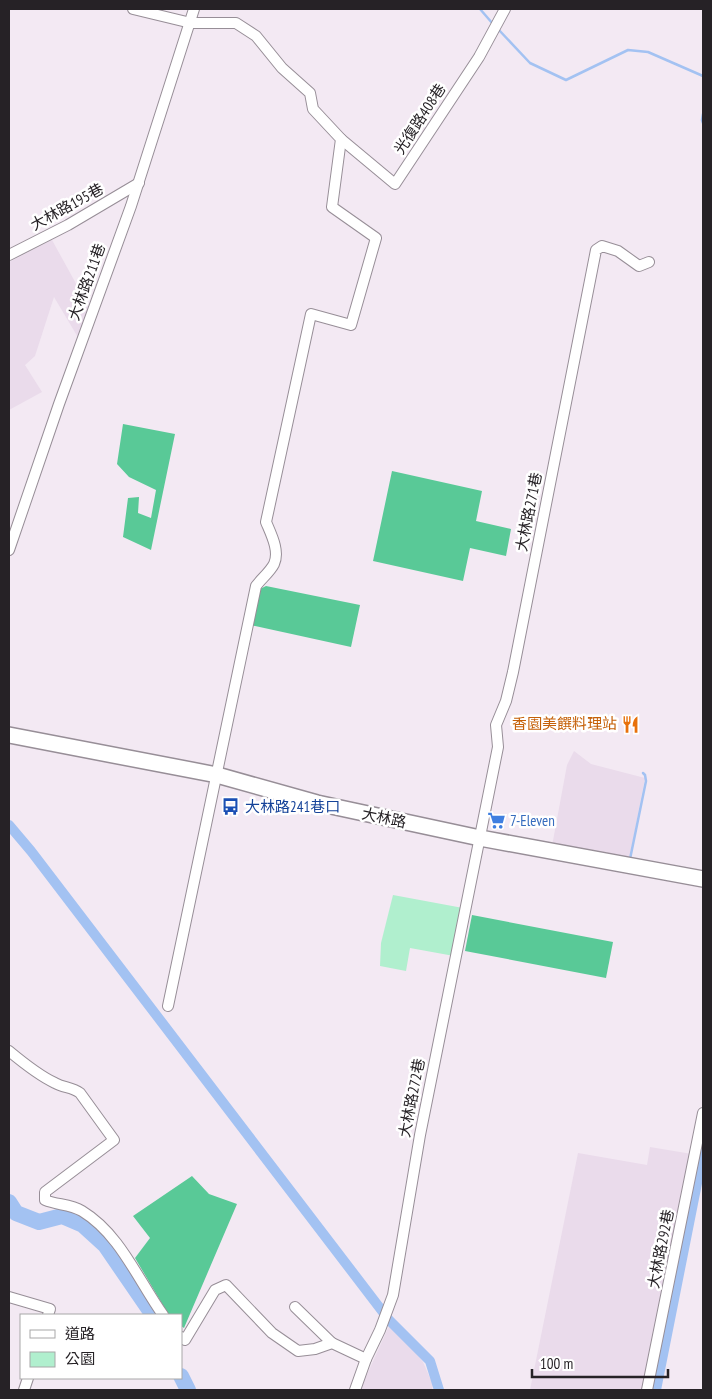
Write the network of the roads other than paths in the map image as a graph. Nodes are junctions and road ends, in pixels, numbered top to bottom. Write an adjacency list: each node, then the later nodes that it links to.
1 (133, 9): 4 (street)
2 (194, 9): 4 (street, 大林路211巷)
3 (505, 9): 5 (street, 光復路408巷)
4 (190, 23): 5 (street); 6 (street, 大林路211巷)
5 (341, 139): 11 (street)
6 (139, 183): 7 (street, 大林路195巷); 9 (street, 大林路211巷)
7 (9, 255)
8 (649, 262): 12 (street, 大林路271巷)
9 (9, 550)
10 (9, 735): 11 (street, 大林路)
11 (218, 775): 12 (street, 大林路); 14 (street)
12 (480, 838): 13 (street, 大林路); 23 (street, 大林路272巷)
13 (703, 879)
14 (168, 1006)
15 (9, 1051): 20 (street)
16 (703, 1113): 25 (street, 大林路292巷)
17 (9, 1297): 19 (street)
18 (295, 1307): 22 (street)
19 (48, 1314)
20 (162, 1314)
21 (182, 1338): 22 (street)
22 (332, 1342): 23 (street)
23 (366, 1360): 24 (street, 大林路272巷)
24 (355, 1390)
25 (648, 1390)

